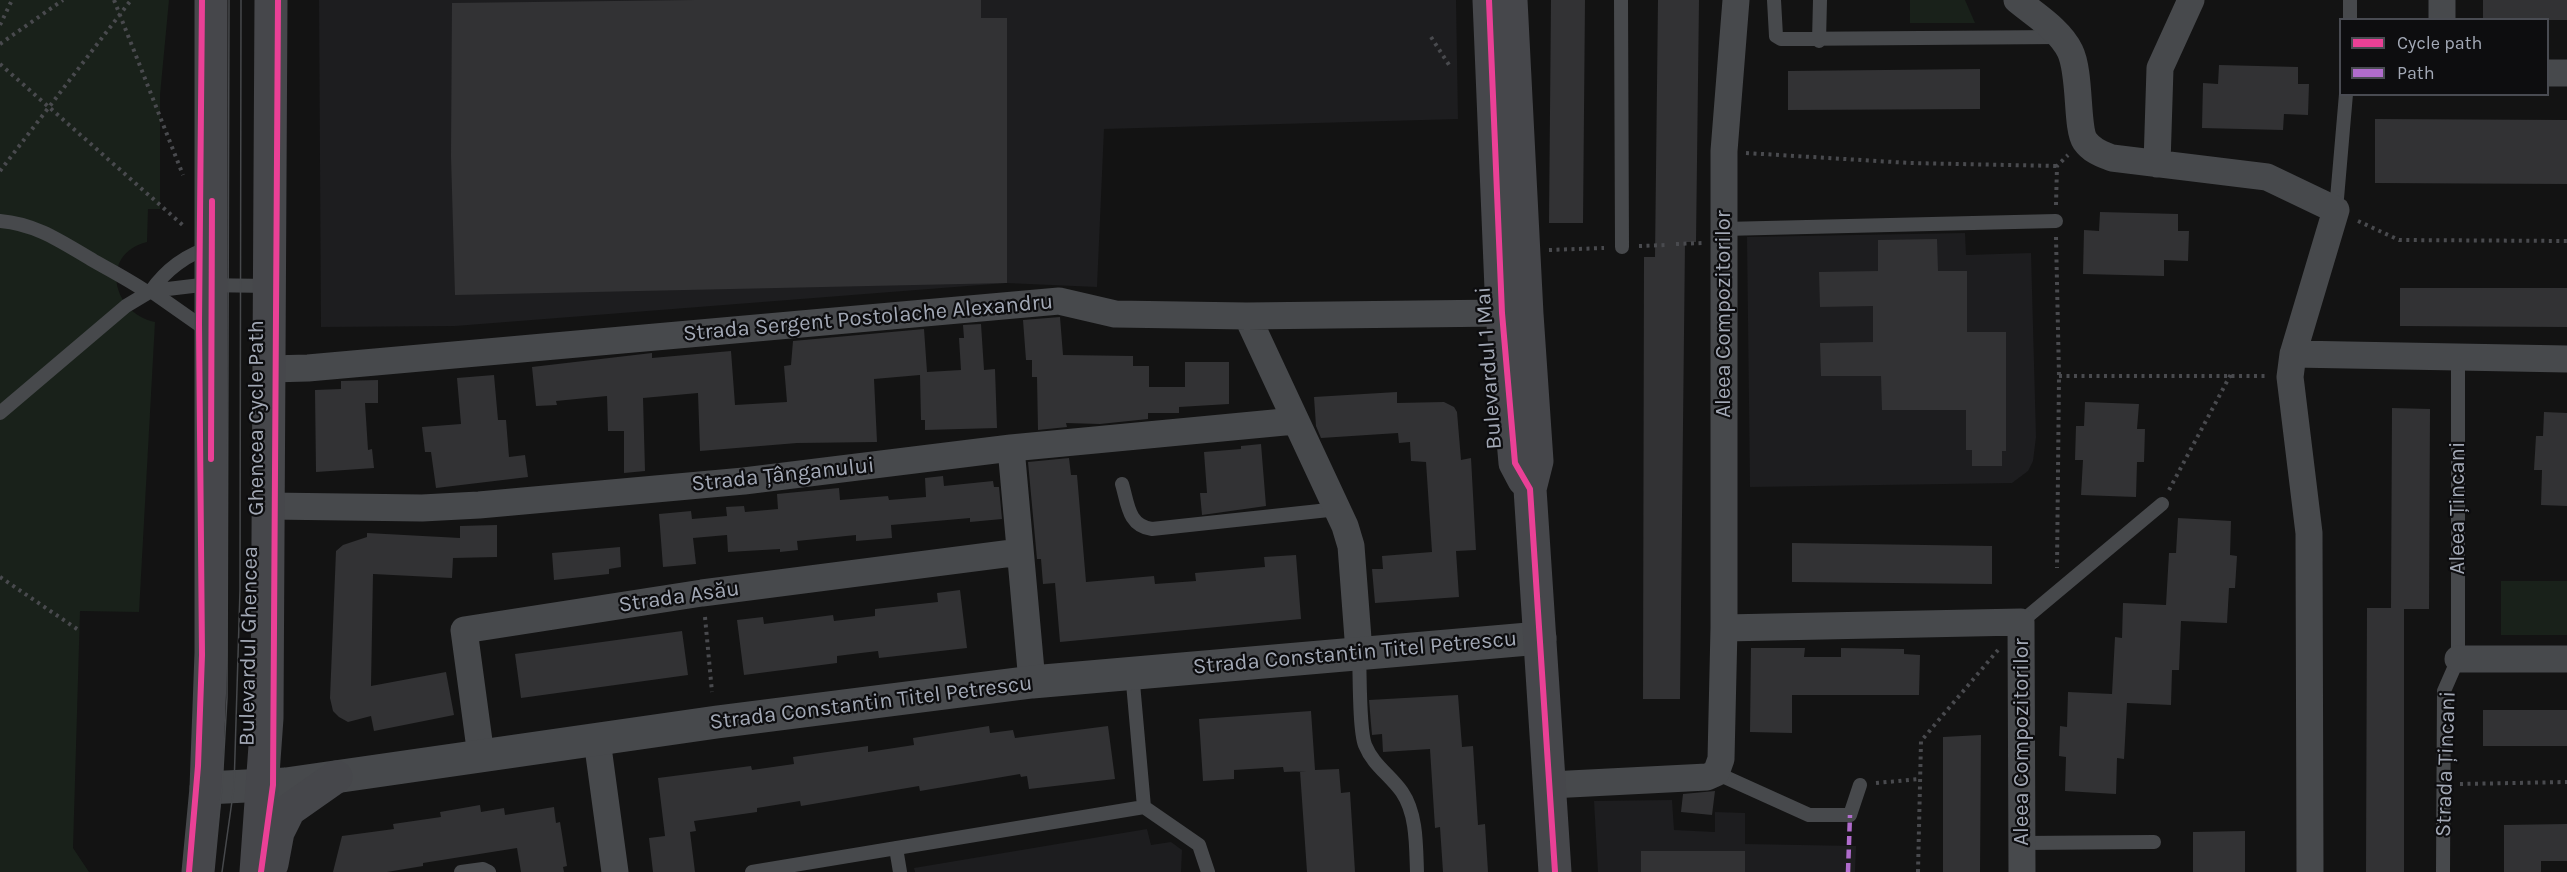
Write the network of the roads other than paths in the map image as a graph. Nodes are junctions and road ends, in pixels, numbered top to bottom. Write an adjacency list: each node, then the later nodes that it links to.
1 (211, 0): 28 (main road, Bulevardul Ghencea)
2 (271, 0): 31 (main road, Bulevardul Ghencea)
3 (1489, 0): 20 (main road, Bulevardul 1 Mai)
4 (1512, 0): 16 (main road, Bulevardul 1 Mai)
5 (1621, 0): 29 (lane)
6 (1736, 0): 27 (street, Aleea Compozitorilor)
7 (1774, 0): 17 (lane)
8 (1820, 0): 17 (lane)
9 (2017, 0): 15 (street)
10 (2191, 0): 23 (street)
11 (2350, 0): 13 (lane)
12 (2442, 0): 14 (street)
13 (2350, 18)
14 (2442, 18)
15 (2060, 37): 17 (lane); 23 (street)
16 (1513, 38): 20 (lane); 22 (main road, Bulevardul 1 Mai)
17 (1819, 41)
18 (2549, 73): 19 (street)
19 (2567, 73)
20 (1491, 77): 22 (lane); 33 (main road, Bulevardul 1 Mai)
21 (2346, 96): 24 (lane)
22 (1517, 111): 44 (main road, Bulevardul 1 Mai)
23 (2157, 164): 24 (street)
24 (2336, 210): 38 (street)
25 (0, 221): 32 (lane)
26 (2056, 221): 27 (lane)
27 (1724, 229): 50 (street, Aleea Compozitorilor)
28 (205, 247): 30 (main road, Bulevardul Ghencea); 32 (lane)
29 (1622, 247)
30 (212, 285): 31 (lane); 32 (lane); 35 (main road, Bulevardul Ghencea)
31 (270, 286): 39 (main road, Bulevardul Ghencea)
32 (149, 292): 35 (lane); 40 (lane)
33 (1502, 313): 34 (street, Strada Sergent Postolache Alexandru); 44 (main road, Bulevardul 1 Mai)
34 (1247, 316): 39 (street, Strada Sergent Postolache Alexandru); 41 (street)
35 (212, 334): 64 (main road, Bulevardul Ghencea)
36 (2458, 356): 37 (street); 38 (street); 53 (lane, Aleea Țincani)
37 (2567, 359)
38 (2291, 365): 81 (street)
39 (270, 369): 46 (main road, Bulevardul Ghencea)
40 (0, 413)
41 (1295, 421): 42 (street, Strada Țânganului); 47 (street)
42 (1011, 448): 46 (street, Strada Țânganului); 48 (street)
43 (1122, 484): 47 (lane)
44 (1530, 489): 51 (main road, Bulevardul 1 Mai)
45 (2162, 504): 49 (lane)
46 (269, 506): 63 (main road, Bulevardul Ghencea)
47 (1338, 509): 52 (street)
48 (1020, 552): 56 (street); 58 (street, Strada Asău)
49 (2021, 622): 50 (street, Aleea Compozitorilor); 67 (street, Aleea Compozitorilor)
50 (1724, 628): 59 (street, Aleea Compozitorilor)
51 (1540, 638): 52 (street, Strada Constantin Titel Petrescu); 61 (main road, Bulevardul 1 Mai)
52 (1359, 652): 55 (street, Strada Constantin Titel Petrescu); 78 (lane)
53 (2458, 659): 54 (street, Strada Țincani); 82 (lane, Strada Țincani)
54 (2567, 659)
55 (1132, 672): 56 (street, Strada Constantin Titel Petrescu); 65 (lane)
56 (1032, 682): 57 (street, Strada Constantin Titel Petrescu)
57 (597, 740): 58 (street, Strada Constantin Titel Petrescu); 74 (street)
58 (481, 756): 60 (street, Strada Constantin Titel Petrescu)
59 (1716, 773): 61 (street); 62 (lane)
60 (336, 777): 63 (street, Strada Constantin Titel Petrescu); 71 (main road)
61 (1550, 784): 79 (main road, Bulevardul 1 Mai)
62 (1860, 785)
63 (263, 786): 64 (street, Strada Constantin Titel Petrescu); 70 (main road, Bulevardul Ghencea)
64 (206, 788): 69 (main road, Bulevardul Ghencea)
65 (1144, 807): 68 (lane); 77 (lane)
66 (2154, 842): 67 (lane)
67 (2022, 843): 80 (street, Aleea Compozitorilor)
68 (896, 848): 75 (lane); 76 (lane)
69 (198, 872)
70 (256, 872)
71 (271, 872)
72 (461, 872): 73 (lane)
73 (489, 872)
74 (615, 872)
75 (752, 872)
76 (900, 872)
77 (1208, 872)
78 (1417, 872)
79 (1555, 872)
80 (2022, 872)
81 (2310, 872)
82 (2443, 872)

